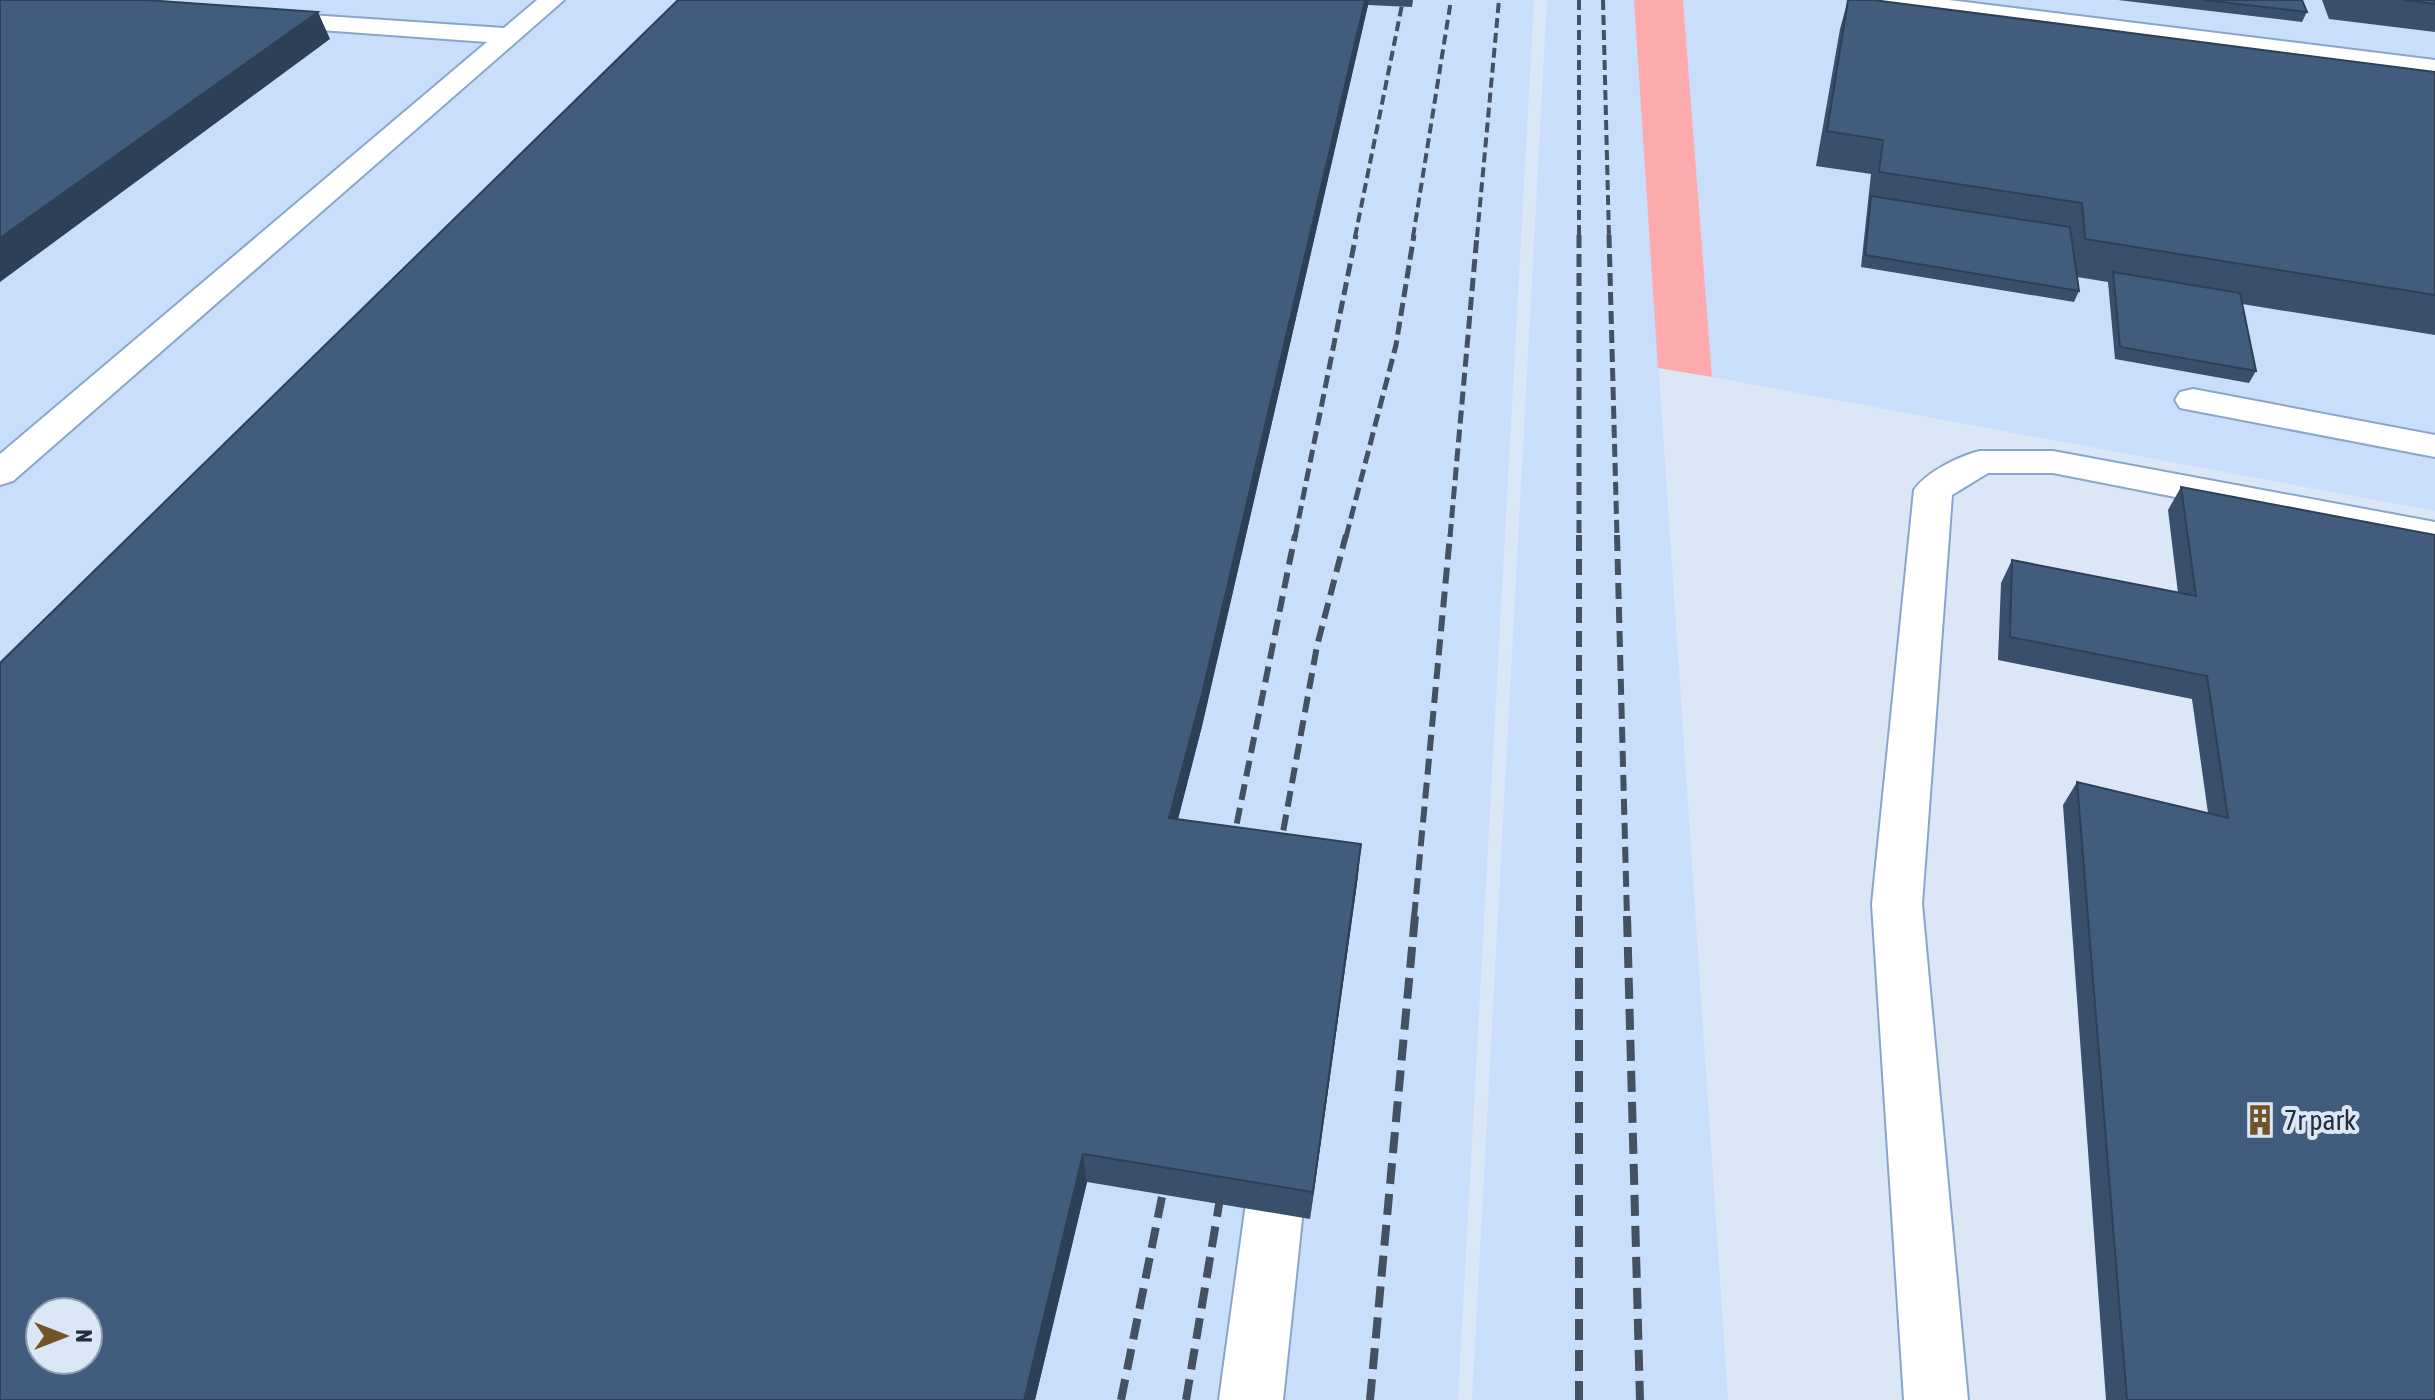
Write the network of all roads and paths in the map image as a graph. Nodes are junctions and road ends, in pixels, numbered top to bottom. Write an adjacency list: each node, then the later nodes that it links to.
1 (552, 0): 4 (lane)
2 (1890, 0): 5 (lane)
3 (239, 17): 4 (lane)
4 (510, 36): 8 (lane)
5 (2435, 68)
6 (2193, 400): 7 (lane)
7 (2435, 446)
8 (0, 473)
9 (2435, 535): 12 (lane)
10 (1273, 1110): 11 (lane)
11 (1251, 1400)
12 (1936, 1400)

